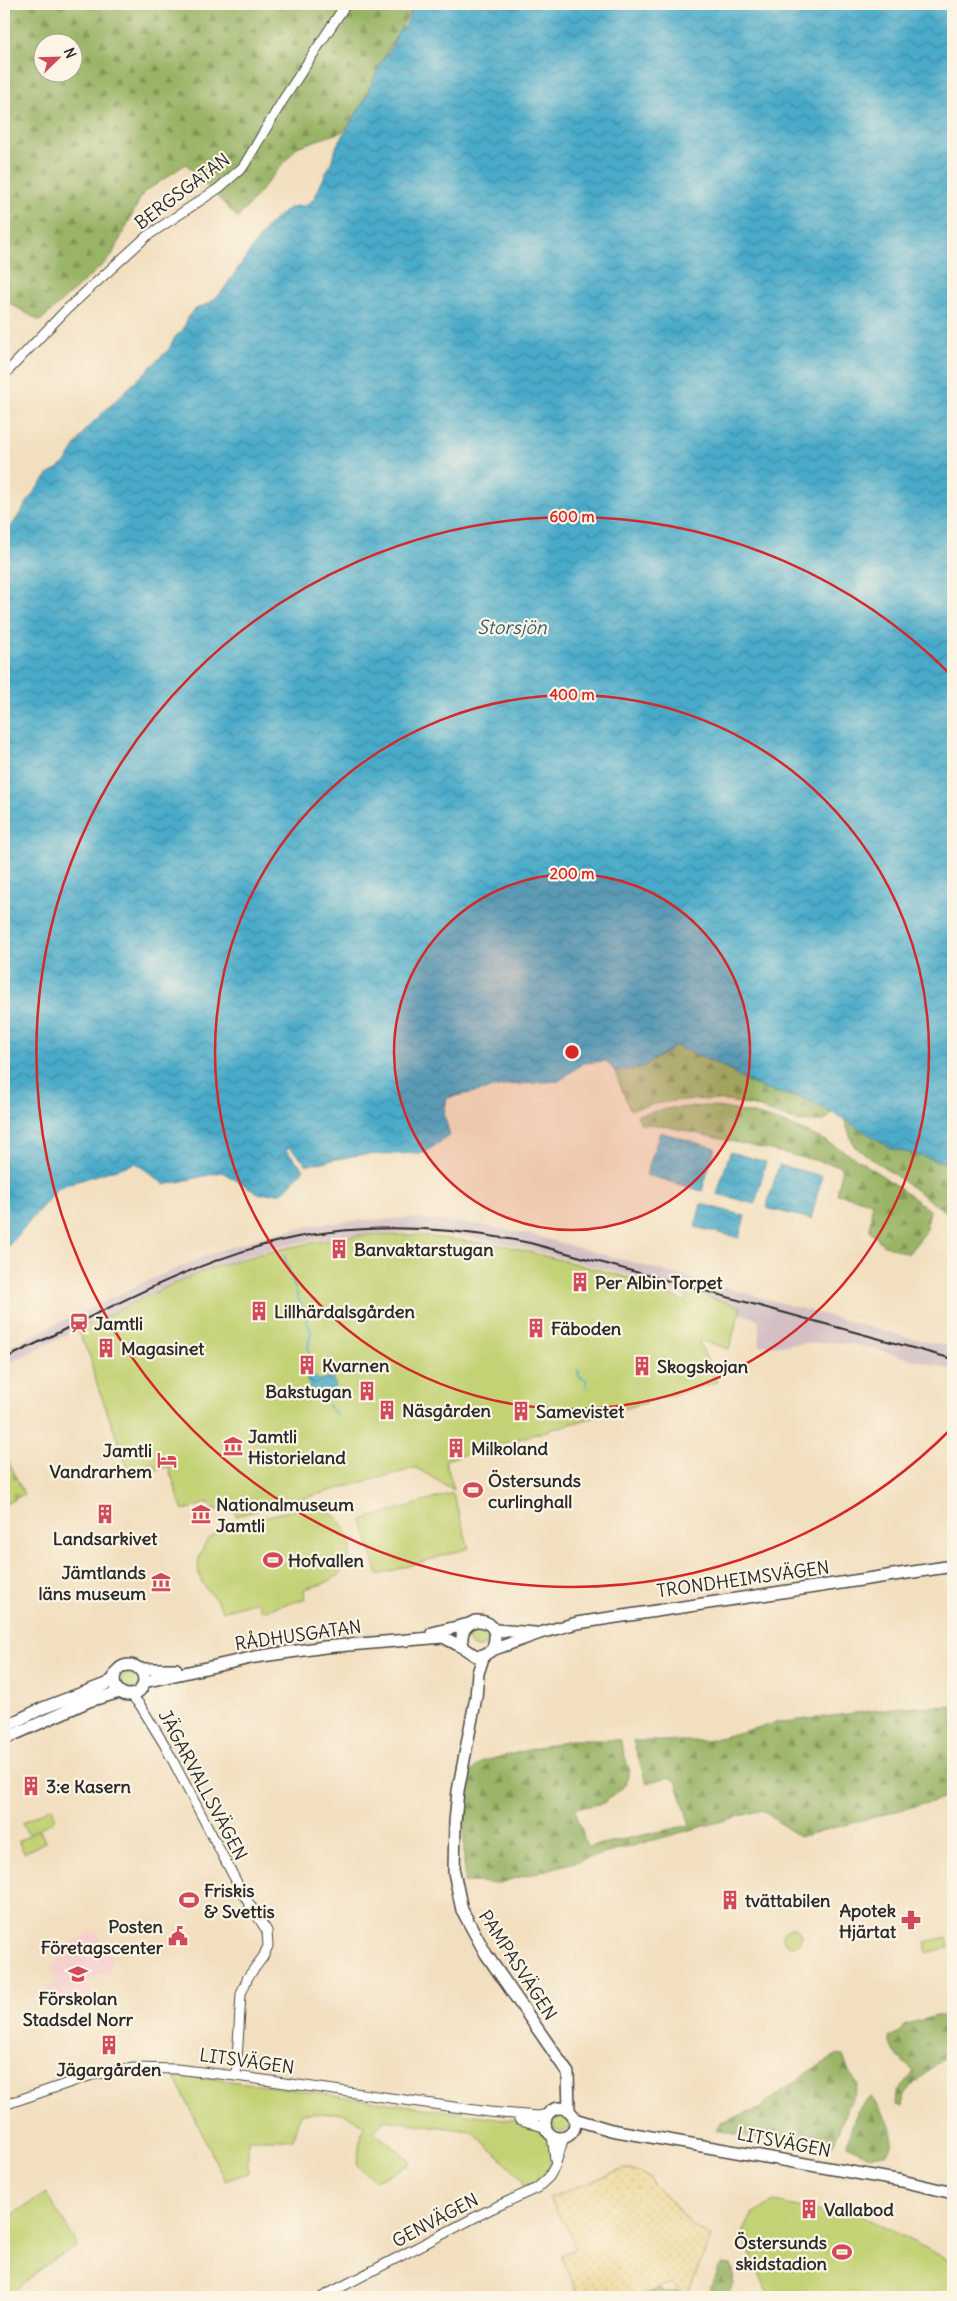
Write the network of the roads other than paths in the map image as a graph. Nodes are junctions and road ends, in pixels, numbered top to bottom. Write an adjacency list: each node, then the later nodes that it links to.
1 (346, 4): 2 (street, BERGSGATAN)
2 (4, 375)
3 (953, 1566): 6 (main road, TRONDHEIMSVÄGEN)
4 (469, 1624): 5 (main road); 7 (main road, RÅDHUSGATAN); 8 (main road)
5 (495, 1630): 6 (main road, TRONDHEIMSVÄGEN); 9 (main road)
6 (540, 1633): 9 (main road, TRONDHEIMSVÄGEN)
7 (404, 1640): 8 (main road, RÅDHUSGATAN); 11 (main road, RÅDHUSGATAN)
8 (466, 1650): 9 (main road); 12 (main road, PAMPASVÄGEN)
9 (488, 1652): 12 (main road, PAMPASVÄGEN)
10 (139, 1669): 11 (main road, RÅDHUSGATAN); 13 (main road); 14 (main road)
11 (198, 1669): 14 (main road, RÅDHUSGATAN)
12 (478, 1673): 19 (main road, PAMPASVÄGEN)
13 (114, 1679): 15 (main road); 16 (main road)
14 (144, 1682): 15 (main road)
15 (130, 1693): 17 (main road); 18 (street, JÄGARVALLSVÄGEN)
16 (4, 1727)
17 (4, 1739)
18 (236, 2076): 20 (street, LITSVÄGEN); 22 (street, LITSVÄGEN)
19 (568, 2091): 21 (main road); 23 (main road, PAMPASVÄGEN)
20 (4, 2105)
21 (553, 2111): 22 (street, LITSVÄGEN); 23 (main road, LITSVÄGEN); 25 (main road)
22 (489, 2112): 25 (street, LITSVÄGEN)
23 (572, 2115): 24 (main road, LITSVÄGEN); 25 (main road, PAMPASVÄGEN)
24 (608, 2129): 25 (main road, LITSVÄGEN); 26 (main road, LITSVÄGEN)
25 (558, 2133): 27 (street, GENVÄGEN)
26 (953, 2193)
27 (322, 2297)

